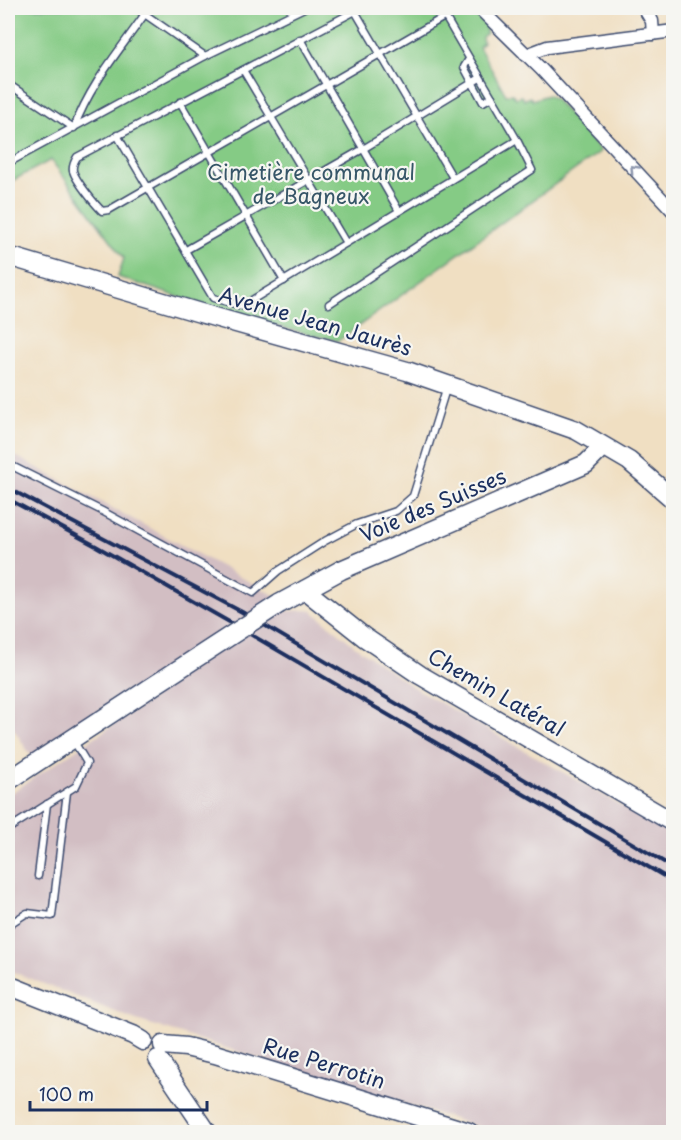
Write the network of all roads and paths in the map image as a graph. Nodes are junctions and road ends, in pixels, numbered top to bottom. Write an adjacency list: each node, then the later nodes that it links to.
1 (136, 8): 7 (lane)
2 (304, 8): 14 (lane)
3 (440, 8): 8 (lane)
4 (479, 8): 13 (street)
5 (644, 8): 10 (street)
6 (358, 9): 11 (lane); 12 (lane)
7 (147, 11): 14 (lane); 25 (lane)
8 (446, 16): 12 (lane); 15 (lane)
9 (674, 32): 10 (street)
10 (653, 34): 13 (street)
11 (300, 39): 16 (lane); 20 (lane)
12 (380, 54): 20 (lane); 24 (lane)
13 (526, 55): 35 (street, one-way to 13)
14 (205, 56): 25 (lane)
15 (469, 59): 17 (lane); 19 (lane)
16 (243, 70): 22 (lane); 23 (lane)
17 (480, 78): 19 (lane); 21 (lane)
18 (8, 84): 25 (lane)
19 (473, 84): 21 (lane); 24 (lane)
20 (327, 86): 23 (lane); 28 (lane)
21 (492, 97): 27 (lane)
22 (180, 102): 26 (lane); 29 (lane)
23 (271, 117): 29 (lane); 32 (lane)
24 (417, 117): 28 (lane); 31 (lane)
25 (74, 128): 30 (lane)
26 (117, 135): 33 (lane); 33 (lane)
27 (517, 140): 31 (lane); 41 (lane)
28 (363, 149): 32 (lane); 34 (lane)
29 (210, 153): 33 (lane); 36 (lane)
30 (8, 163)
31 (453, 177): 34 (lane)
32 (309, 180): 36 (lane); 37 (lane)
33 (149, 188): 38 (lane)
34 (399, 211): 37 (lane)
35 (674, 212)
36 (246, 215): 38 (lane); 40 (lane)
37 (346, 243): 40 (lane)
38 (186, 250): 40 (lane)
39 (8, 256): 42 (street, Avenue Jean Jaurès)
40 (284, 280)
41 (329, 304)
42 (447, 385): 43 (street, Avenue Jean Jaurès); 44 (lane)
43 (603, 447): 45 (street, Avenue Jean Jaurès); 46 (street, Voie des Suisses)
44 (8, 464)
45 (672, 494)
46 (305, 590): 47 (street, Voie des Suisses, bridge); 51 (street, Chemin Latéral)
47 (72, 739): 48 (street, Voie des Suisses); 49 (lane)
48 (8, 781)
49 (67, 792): 50 (lane); 54 (lane)
50 (47, 804): 52 (lane); 53 (lane)
51 (674, 823)
52 (8, 829)
53 (38, 876)
54 (8, 925)
55 (8, 985): 56 (street, Rue Perrotin)
56 (160, 1052): 57 (street); 58 (street, Rue Perrotin)
57 (207, 1132)
58 (469, 1132)

